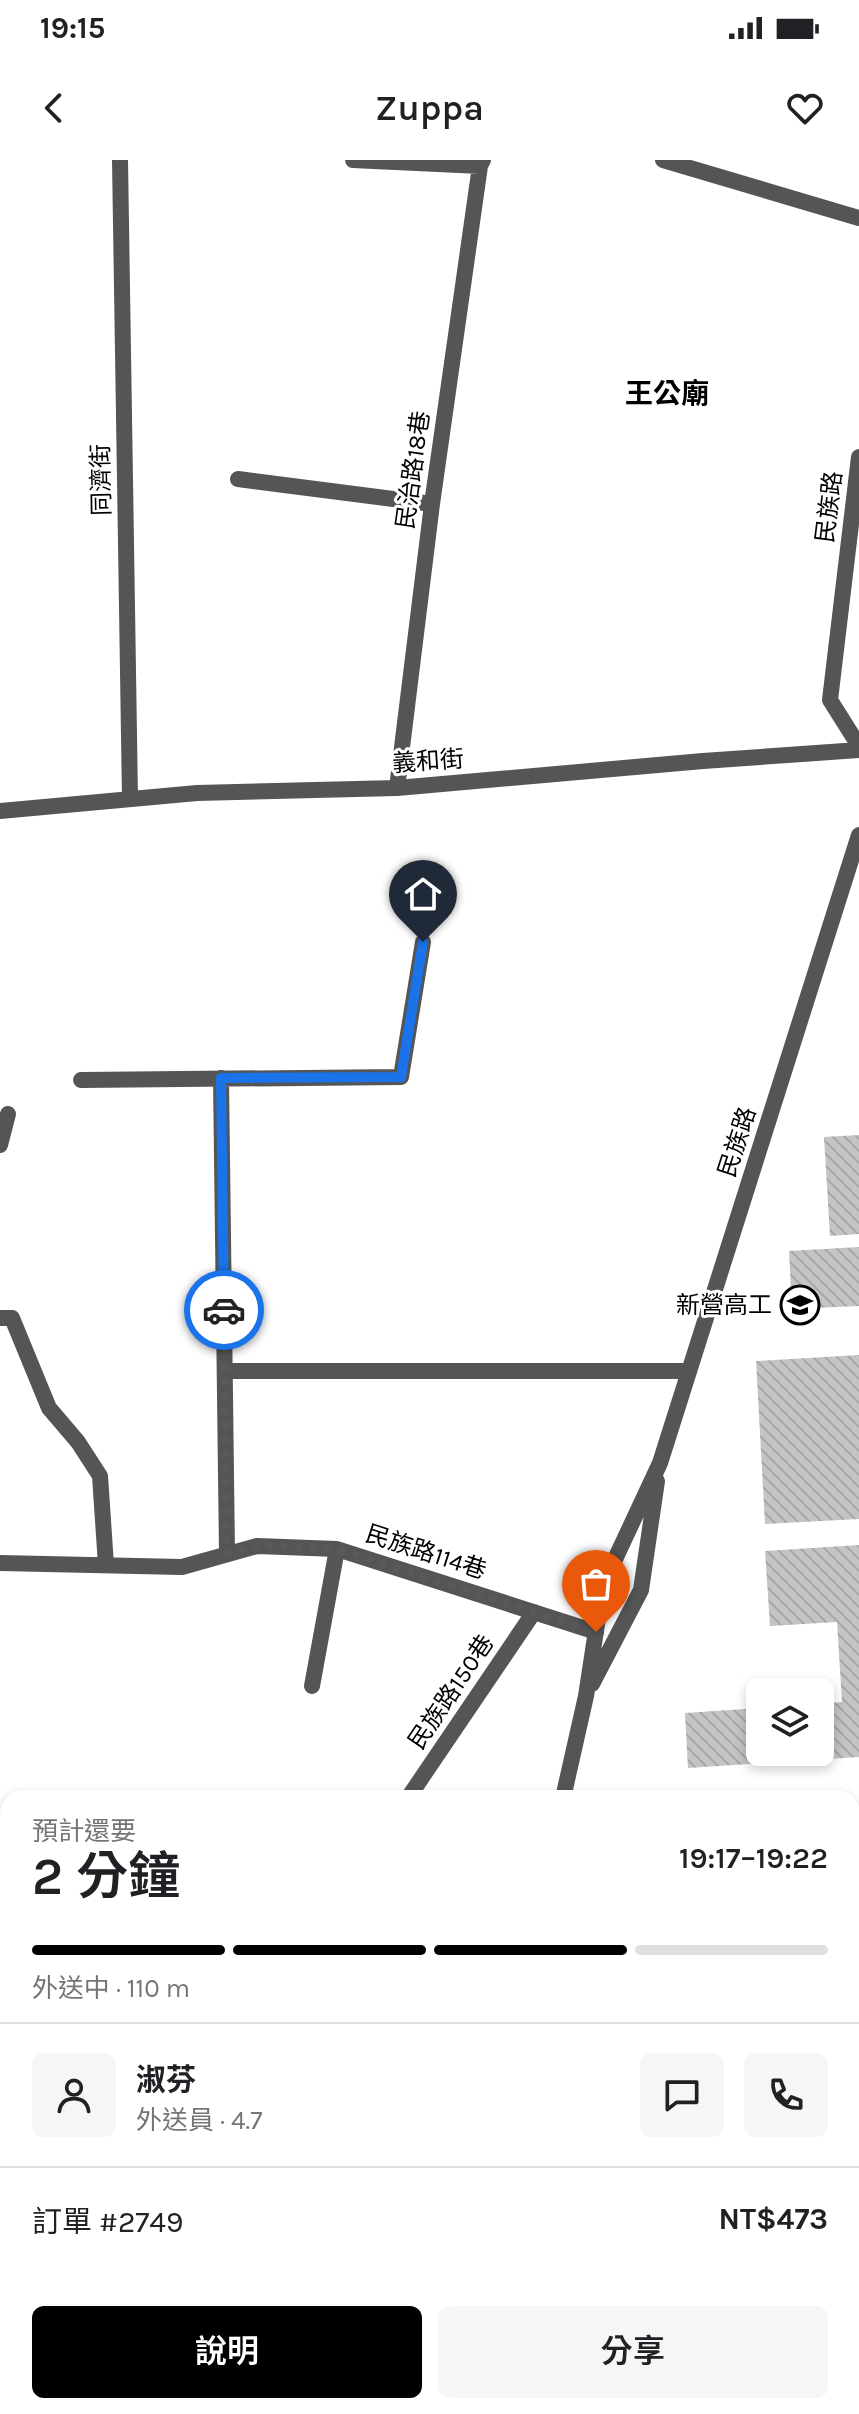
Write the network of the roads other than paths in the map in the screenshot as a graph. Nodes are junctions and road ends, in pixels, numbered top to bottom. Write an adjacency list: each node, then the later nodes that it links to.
1 (120, 160): 11 (street, 同濟街)
2 (353, 160): 4 (street)
3 (663, 160): 5 (street)
4 (482, 163): 8 (street, 民治路18巷)
5 (859, 218)
6 (859, 457): 9 (street, 民族路)
7 (238, 479): 8 (street)
8 (432, 504): 10 (street, 民治路18巷)
9 (859, 748): 10 (street, 義和街)
10 (397, 788): 11 (street, 義和街)
11 (130, 799): 12 (street, 義和街)
12 (0, 811)
13 (859, 835): 21 (street, 民族路)
14 (423, 942): 15 (street)
15 (221, 1078): 16 (street); 20 (street)
16 (81, 1080)
17 (8, 1114): 18 (street)
18 (0, 1145)
19 (0, 1318): 26 (street)
20 (225, 1371): 21 (street); 24 (street)
21 (689, 1371): 22 (street, 民族路)
22 (660, 1463): 28 (street, 民族路); 30 (street, 民族路)
23 (337, 1549): 24 (street, 民族路114巷); 27 (street, 民族路114巷); 29 (street)
24 (227, 1554): 26 (street, 民族路114巷)
25 (0, 1563): 26 (street, 民族路114巷)
26 (106, 1565)
27 (534, 1612): 28 (street, 民族路114巷); 31 (street, 民族路150巷)
28 (596, 1632): 30 (street, 民族路)
29 (312, 1686)
30 (586, 1696): 32 (street, 民族路)
31 (413, 1790)
32 (565, 1790)

